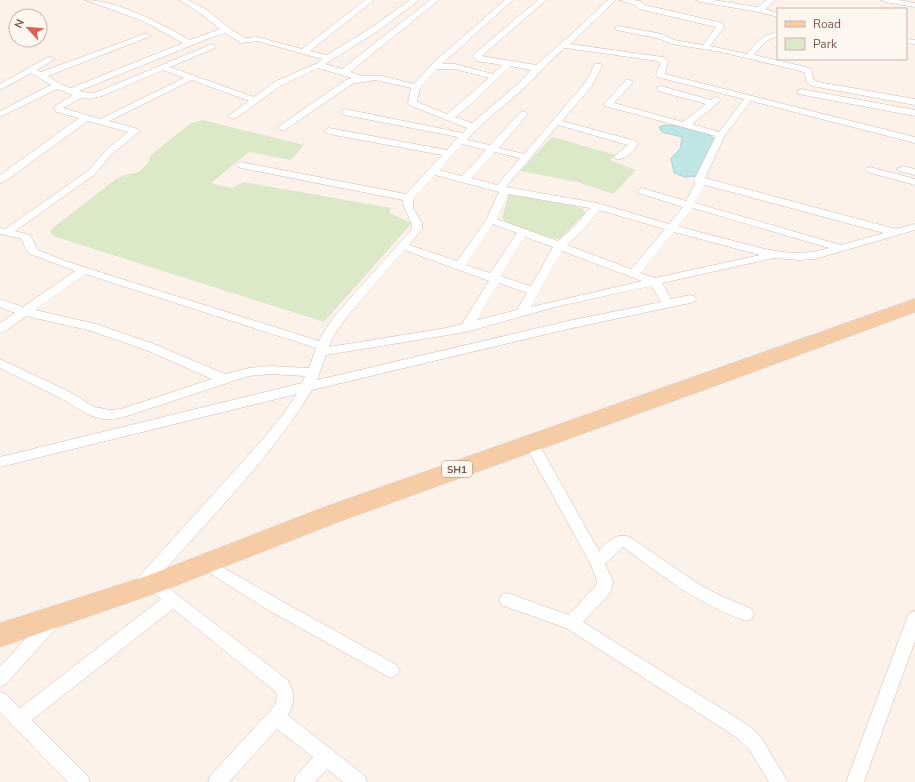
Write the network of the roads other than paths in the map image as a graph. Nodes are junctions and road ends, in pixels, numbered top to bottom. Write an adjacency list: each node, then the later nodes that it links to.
1 (90, 0): 20 (street)
2 (183, 0): 17 (street)
3 (370, 0): 24 (street)
4 (415, 0): 26 (street)
5 (435, 0): 35 (street)
6 (509, 0): 32 (street)
7 (542, 0): 28 (street)
8 (609, 0): 21 (street)
9 (623, 0): 23 (street)
10 (700, 0): 14 (street)
11 (771, 0): 14 (street)
12 (885, 5): 13 (street)
13 (915, 5)
14 (759, 10): 15 (street)
15 (777, 15)
16 (619, 28): 23 (street)
17 (226, 30): 20 (street); 24 (street)
18 (777, 35): 25 (street)
19 (147, 36): 36 (street)
20 (189, 42): 46 (street)
21 (563, 45): 33 (street); 47 (street)
22 (212, 46): 30 (street)
23 (705, 47): 25 (street)
24 (303, 52): 26 (street)
25 (749, 57): 50 (street)
26 (329, 58): 29 (street)
27 (51, 59): 34 (street)
28 (509, 63): 33 (street); 38 (street)
29 (317, 65): 35 (street); 49 (street)
30 (162, 66): 37 (street); 46 (street)
31 (598, 66): 60 (street)
32 (435, 67): 38 (street); 43 (street)
33 (537, 68): 64 (street)
34 (32, 70): 36 (street); 42 (street)
35 (344, 72): 39 (street)
36 (42, 75): 41 (street)
37 (192, 77): 49 (street); 59 (street)
38 (495, 77): 58 (street)
39 (360, 78): 43 (street); 62 (street)
40 (629, 82): 61 (street)
41 (56, 85): 46 (street); 54 (street)
42 (0, 86)
43 (416, 87): 58 (street)
44 (661, 89): 51 (street)
45 (801, 92): 53 (street)
46 (76, 93): 57 (street)
47 (725, 93): 48 (street); 51 (street)
48 (749, 98): 65 (street); 66 (street)
49 (255, 100): 56 (street)
50 (915, 102)
51 (712, 103): 61 (street)
52 (345, 112): 64 (street)
53 (915, 113)
54 (0, 114)
55 (524, 114): 67 (street)
56 (233, 116)
57 (86, 117): 59 (street); 77 (street)
58 (448, 118): 64 (street)
59 (102, 121): 90 (street)
60 (556, 122): 69 (street); 70 (street)
61 (685, 125): 65 (street)
62 (282, 128)
63 (329, 132): 68 (street)
64 (466, 135): 67 (street); 68 (street)
65 (721, 135): 78 (street)
66 (915, 140)
67 (492, 149): 69 (street); 76 (street)
68 (449, 153): 74 (street)
69 (526, 157): 80 (street)
70 (619, 157)
71 (242, 165): 82 (street)
72 (902, 169): 75 (street)
73 (870, 170): 79 (street)
74 (432, 171): 76 (street); 82 (street)
75 (915, 172)
76 (465, 179): 80 (street)
77 (0, 180)
78 (699, 180): 83 (street); 89 (street)
79 (915, 182)
80 (502, 189): 84 (street); 85 (street)
81 (642, 191): 83 (street)
82 (408, 198): 92 (street)
83 (689, 204): 87 (street); 93 (street)
84 (597, 206): 87 (street); 91 (street)
85 (491, 220): 88 (street); 95 (street)
86 (915, 227): 89 (street)
87 (672, 228): 94 (street); 97 (street)
88 (523, 232): 91 (street); 98 (street)
89 (896, 232): 93 (street)
90 (4, 234): 96 (street)
91 (560, 245): 97 (street); 100 (street)
92 (403, 246): 95 (street); 109 (street)
93 (840, 248): 94 (street)
94 (775, 255): 99 (street)
95 (459, 266): 98 (street)
96 (83, 271): 105 (street); 109 (street)
97 (633, 274): 99 (street)
98 (494, 279): 100 (street); 107 (street)
99 (654, 282): 103 (street); 106 (street)
100 (534, 291): 106 (street)
101 (690, 299): 103 (street)
102 (0, 303): 105 (street)
103 (668, 304): 113 (street)
104 (915, 305): 114 (main road, SH1)
105 (24, 312): 108 (street); 112 (street)
106 (522, 312): 107 (street)
107 (466, 328): 109 (street)
108 (0, 329)
109 (322, 349): 111 (street)
110 (0, 362): 112 (street)
111 (313, 372): 112 (street); 113 (street)
112 (224, 379)
113 (307, 388): 115 (street); 118 (street)
114 (531, 443): 116 (street); 117 (main road, SH1)
115 (0, 462)
116 (597, 562): 121 (street); 124 (street)
117 (205, 563): 118 (main road, SH1); 126 (street)
118 (146, 585): 119 (street); 122 (main road, SH1)
119 (172, 600): 129 (street); 130 (street)
120 (507, 600): 124 (street)
121 (746, 614)
122 (56, 616): 125 (main road, SH1); 127 (street)
123 (915, 618): 137 (street)
124 (572, 623): 136 (street)
125 (0, 635)
126 (391, 670)
127 (0, 679)
128 (0, 700): 130 (street)
129 (276, 717): 131 (street); 133 (street)
130 (19, 719): 132 (street)
131 (326, 756): 134 (street); 135 (street)
132 (82, 782)
133 (217, 782)
134 (302, 782)
135 (358, 782)
136 (779, 782)
137 (855, 782)

